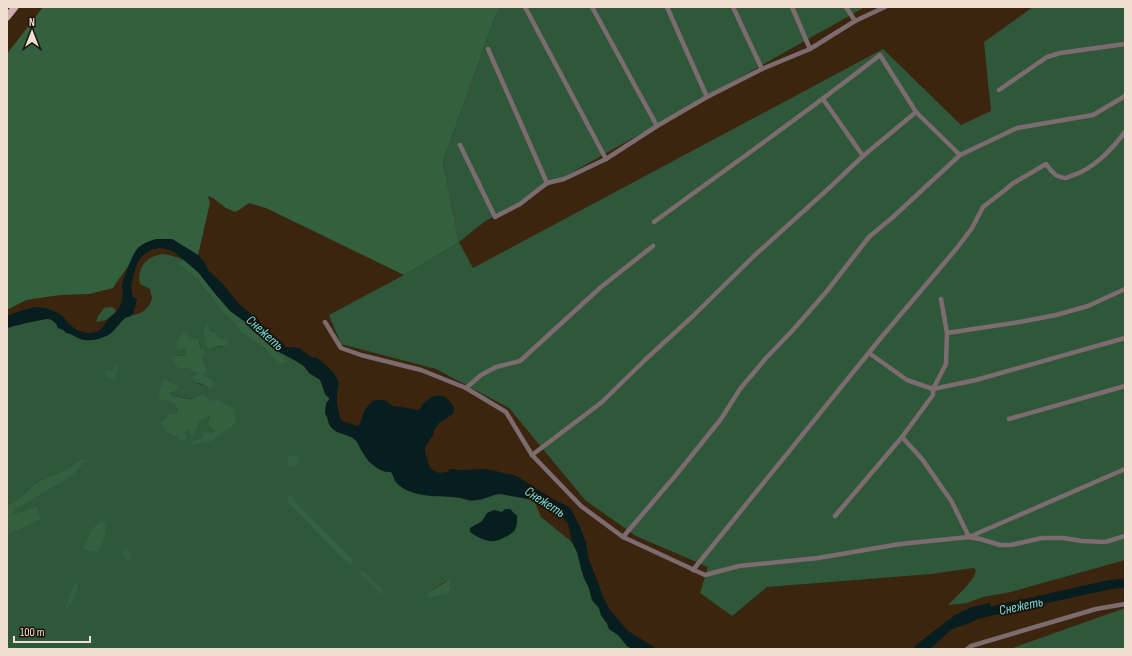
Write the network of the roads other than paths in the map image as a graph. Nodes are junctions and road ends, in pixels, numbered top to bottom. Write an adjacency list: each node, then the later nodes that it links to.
1 (15, 7): 9 (main road)
2 (525, 7): 25 (street)
3 (592, 7): 20 (street)
4 (667, 7): 17 (street)
5 (732, 7): 14 (street)
6 (792, 7): 13 (street)
7 (846, 7): 10 (street)
8 (885, 7): 10 (street)
9 (7, 17)
10 (855, 21): 13 (street)
11 (1125, 44): 15 (street)
12 (488, 49): 26 (street)
13 (810, 49): 14 (street)
14 (762, 69): 17 (street)
15 (1000, 90)
16 (1125, 96): 23 (street)
17 (707, 97): 20 (street)
18 (823, 99): 19 (street); 24 (street); 27 (street)
19 (916, 112): 23 (street); 24 (street)
20 (657, 126): 25 (street)
21 (1125, 132): 34 (street)
22 (460, 145): 26 (street)
23 (960, 155): 44 (street)
24 (863, 156): 40 (street)
25 (606, 159): 26 (street)
26 (547, 183)
27 (654, 222)
28 (653, 246): 36 (street)
29 (1125, 289): 32 (street)
30 (941, 299): 32 (street)
31 (325, 322): 36 (street)
32 (947, 334): 37 (street)
33 (1125, 338): 37 (street)
34 (869, 353): 37 (street); 46 (street)
35 (1125, 386): 38 (street)
36 (466, 388): 40 (street)
37 (933, 389): 39 (street)
38 (1009, 419)
39 (902, 437): 42 (street); 45 (street)
40 (532, 455): 44 (street)
41 (1125, 469): 45 (street)
42 (835, 516)
43 (1125, 536): 45 (street)
44 (623, 537): 46 (street)
45 (969, 537): 46 (street)
46 (693, 570)
47 (1125, 604): 48 (street)
48 (967, 649)

